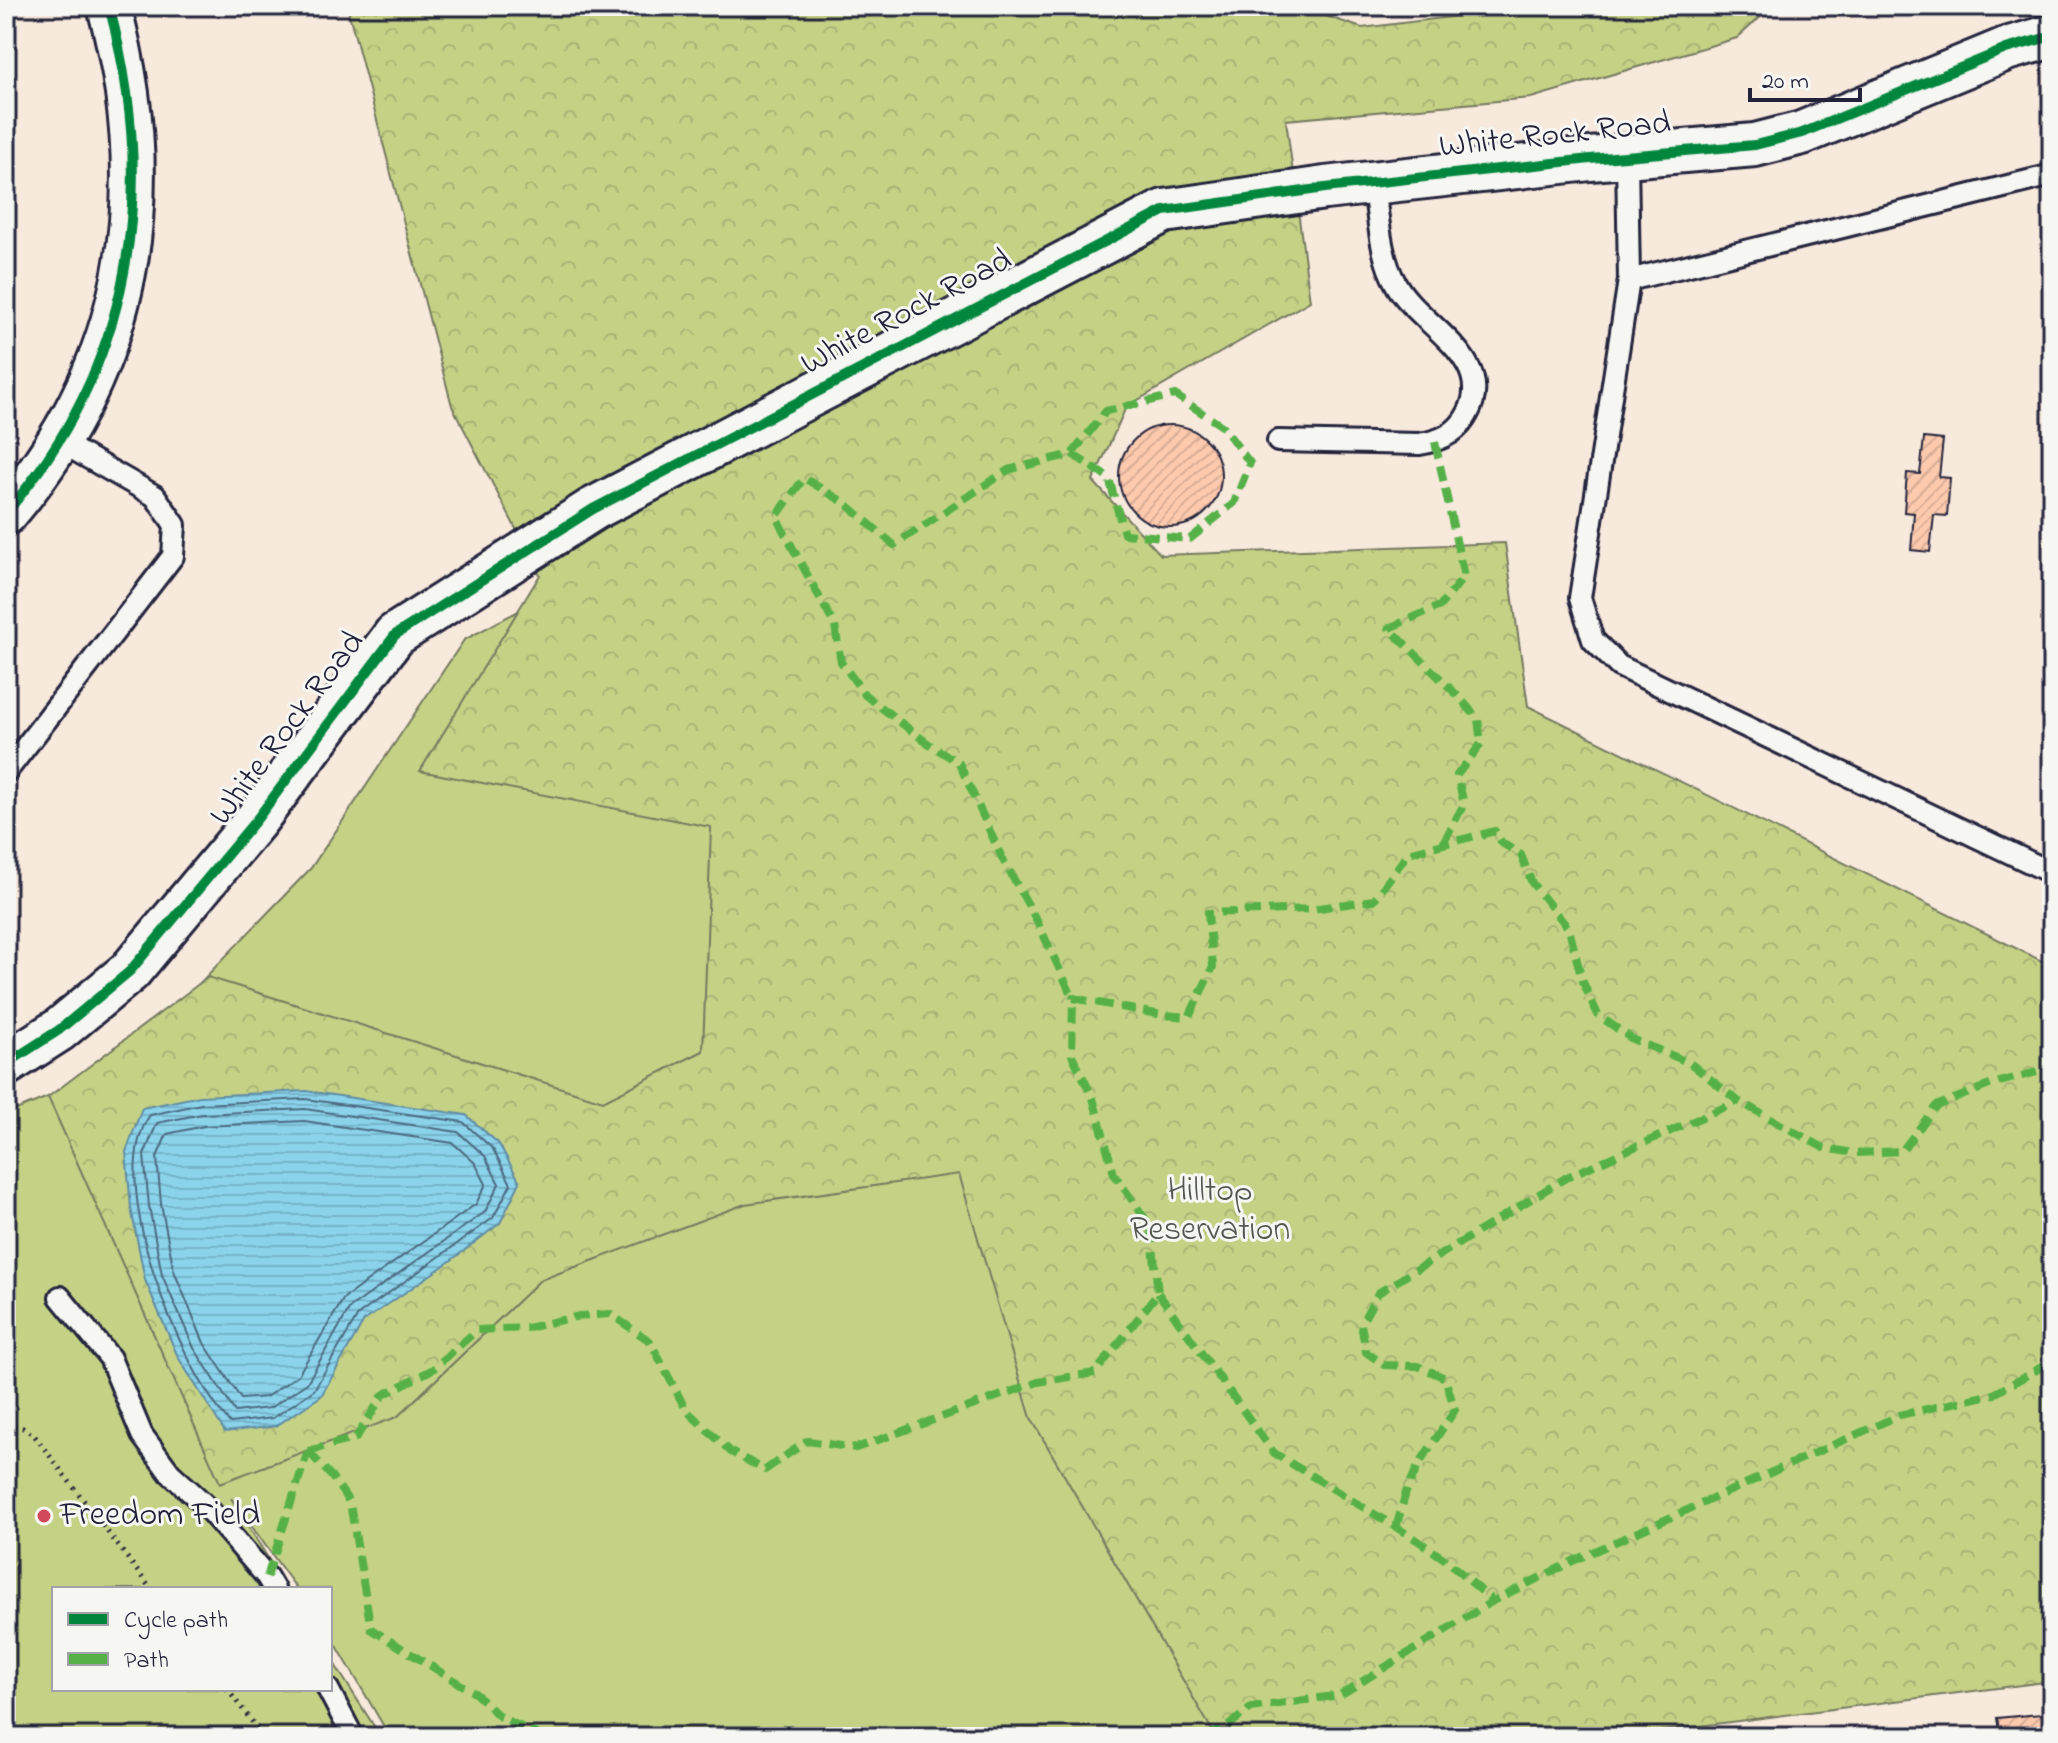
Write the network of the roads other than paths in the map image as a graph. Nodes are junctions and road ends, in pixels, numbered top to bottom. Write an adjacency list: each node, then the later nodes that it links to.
1 (109, 6): 7 (street)
2 (2052, 36): 3 (street, White Rock Road)
3 (1627, 157): 5 (street, White Rock Road); 6 (lane)
4 (2052, 175): 6 (lane)
5 (1373, 183): 8 (lane); 12 (street, White Rock Road)
6 (1629, 280): 11 (lane)
7 (59, 441): 9 (street); 10 (lane)
8 (1278, 441)
9 (6, 513)
10 (6, 772)
11 (2052, 873)
12 (6, 1064)
13 (60, 1297): 14 (lane)
14 (273, 1587)
15 (329, 1691): 16 (lane)
16 (353, 1737)

